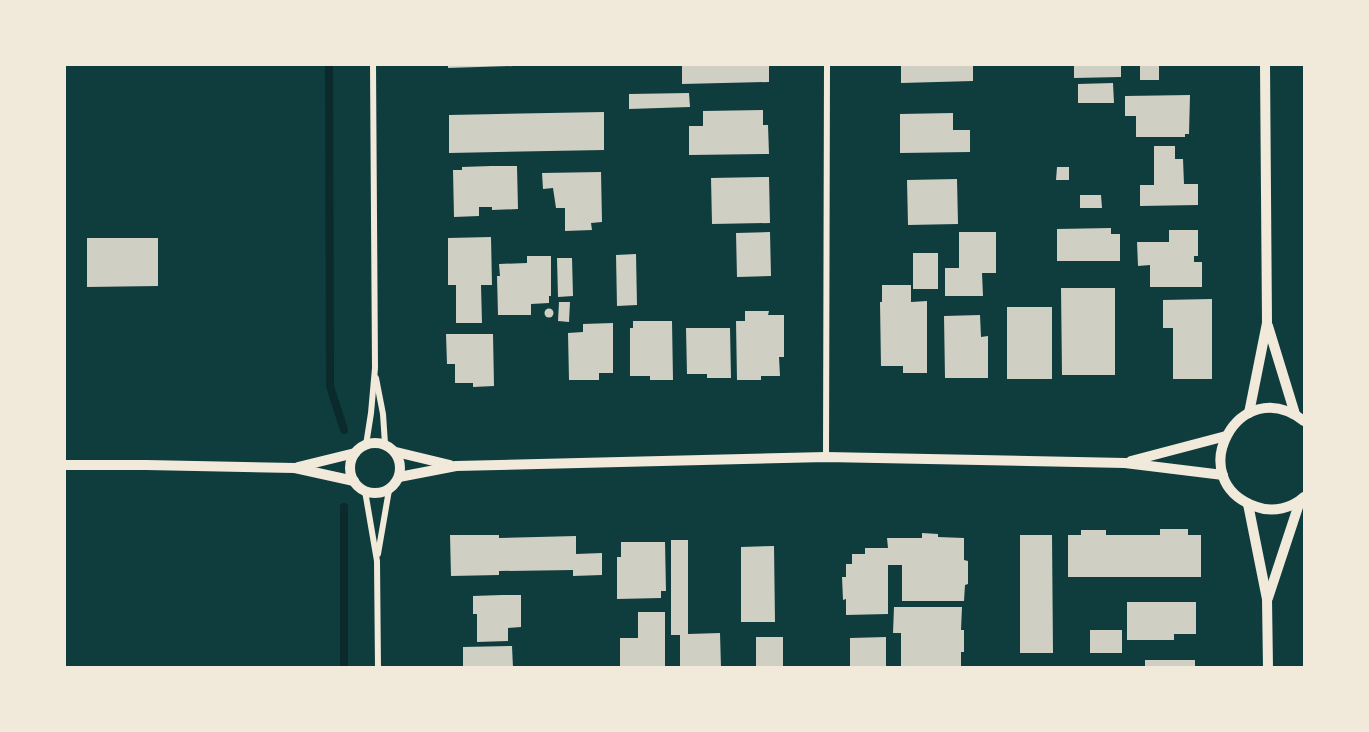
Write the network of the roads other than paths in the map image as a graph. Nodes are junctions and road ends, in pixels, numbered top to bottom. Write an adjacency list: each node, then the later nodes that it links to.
1 (373, 64): 5 (street)
2 (827, 64): 13 (street)
3 (1265, 64): 4 (street)
4 (1267, 323): 6 (street); 7 (street)
5 (375, 369): 9 (street); 10 (street)
6 (1249, 413): 7 (street); 8 (street)
7 (1300, 417)
8 (1226, 436): 14 (street); 18 (street)
9 (366, 444): 10 (street); 12 (street)
10 (385, 444): 11 (street)
11 (396, 452): 16 (street); 19 (street)
12 (355, 453): 17 (street); 20 (street)
13 (826, 457): 14 (street); 16 (street)
14 (1125, 463): 18 (street)
15 (64, 465): 17 (street)
16 (456, 466): 19 (street)
17 (295, 468): 20 (street)
18 (1223, 475): 24 (street)
19 (399, 477): 21 (street)
20 (354, 481): 22 (street)
21 (389, 490): 22 (street); 25 (street)
22 (365, 491): 25 (street)
23 (1302, 499): 24 (street); 26 (street)
24 (1248, 504): 26 (street)
25 (377, 561): 27 (street)
26 (1267, 598): 28 (street)
27 (378, 668)
28 (1268, 668)

